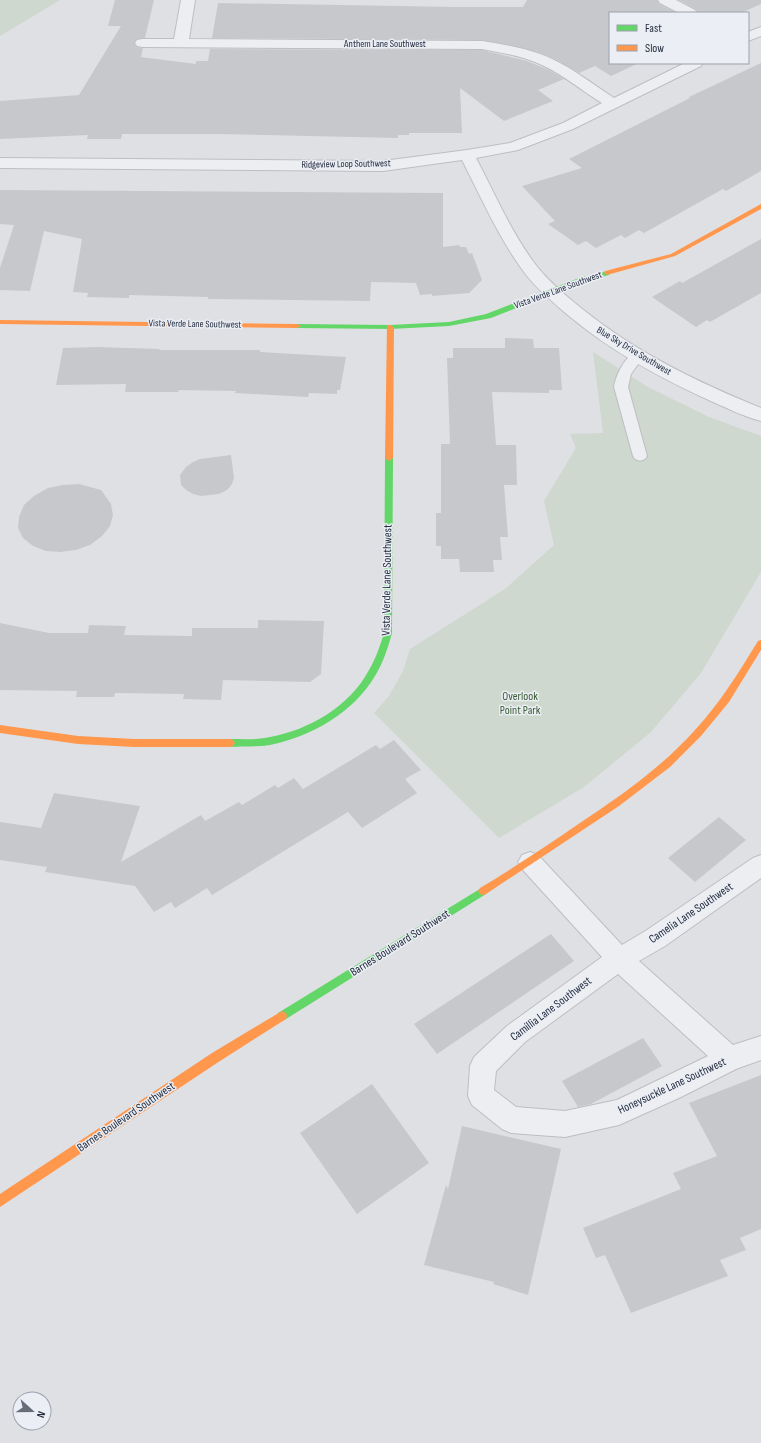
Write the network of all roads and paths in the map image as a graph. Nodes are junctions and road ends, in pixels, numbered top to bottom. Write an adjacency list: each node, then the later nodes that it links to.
1 (188, 0): 6 (street)
2 (665, 0): 3 (street)
3 (688, 12)
4 (761, 31): 5 (street)
5 (749, 37)
6 (181, 42): 7 (street, Anthem Lane Southwest); 9 (street, Anthem Lane Southwest)
7 (142, 43)
8 (694, 64): 9 (street, Ridgeview Loop Southwest)
9 (614, 104): 10 (street, Ridgeview Loop Southwest)
10 (467, 155): 11 (street, Ridgeview Loop Southwest); 13 (street, Blue Sky Drive Southwest)
11 (0, 163)
12 (761, 206): 13 (street, Vista Verde Lane Southwest)
13 (551, 292): 15 (street, Vista Verde Lane Southwest); 16 (street, Blue Sky Drive Southwest)
14 (0, 322): 15 (street, Vista Verde Lane Southwest)
15 (390, 327): 20 (street, Vista Verde Lane Southwest)
16 (638, 356): 17 (street, Blue Sky Drive Southwest); 18 (lane)
17 (761, 415)
18 (640, 456)
19 (761, 643): 21 (street, Barnes Boulevard Southwest)
20 (0, 729)
21 (530, 862): 23 (street); 27 (street, Barnes Boulevard Southwest)
22 (761, 865): 23 (street, Camelia Lane Southwest)
23 (619, 959): 25 (street); 26 (street, Camillia Lane Southwest)
24 (761, 1048): 25 (street, Honeysuckle Lane Southwest)
25 (729, 1059): 26 (street, Honeysuckle Lane Southwest)
26 (511, 1120)
27 (0, 1201)

